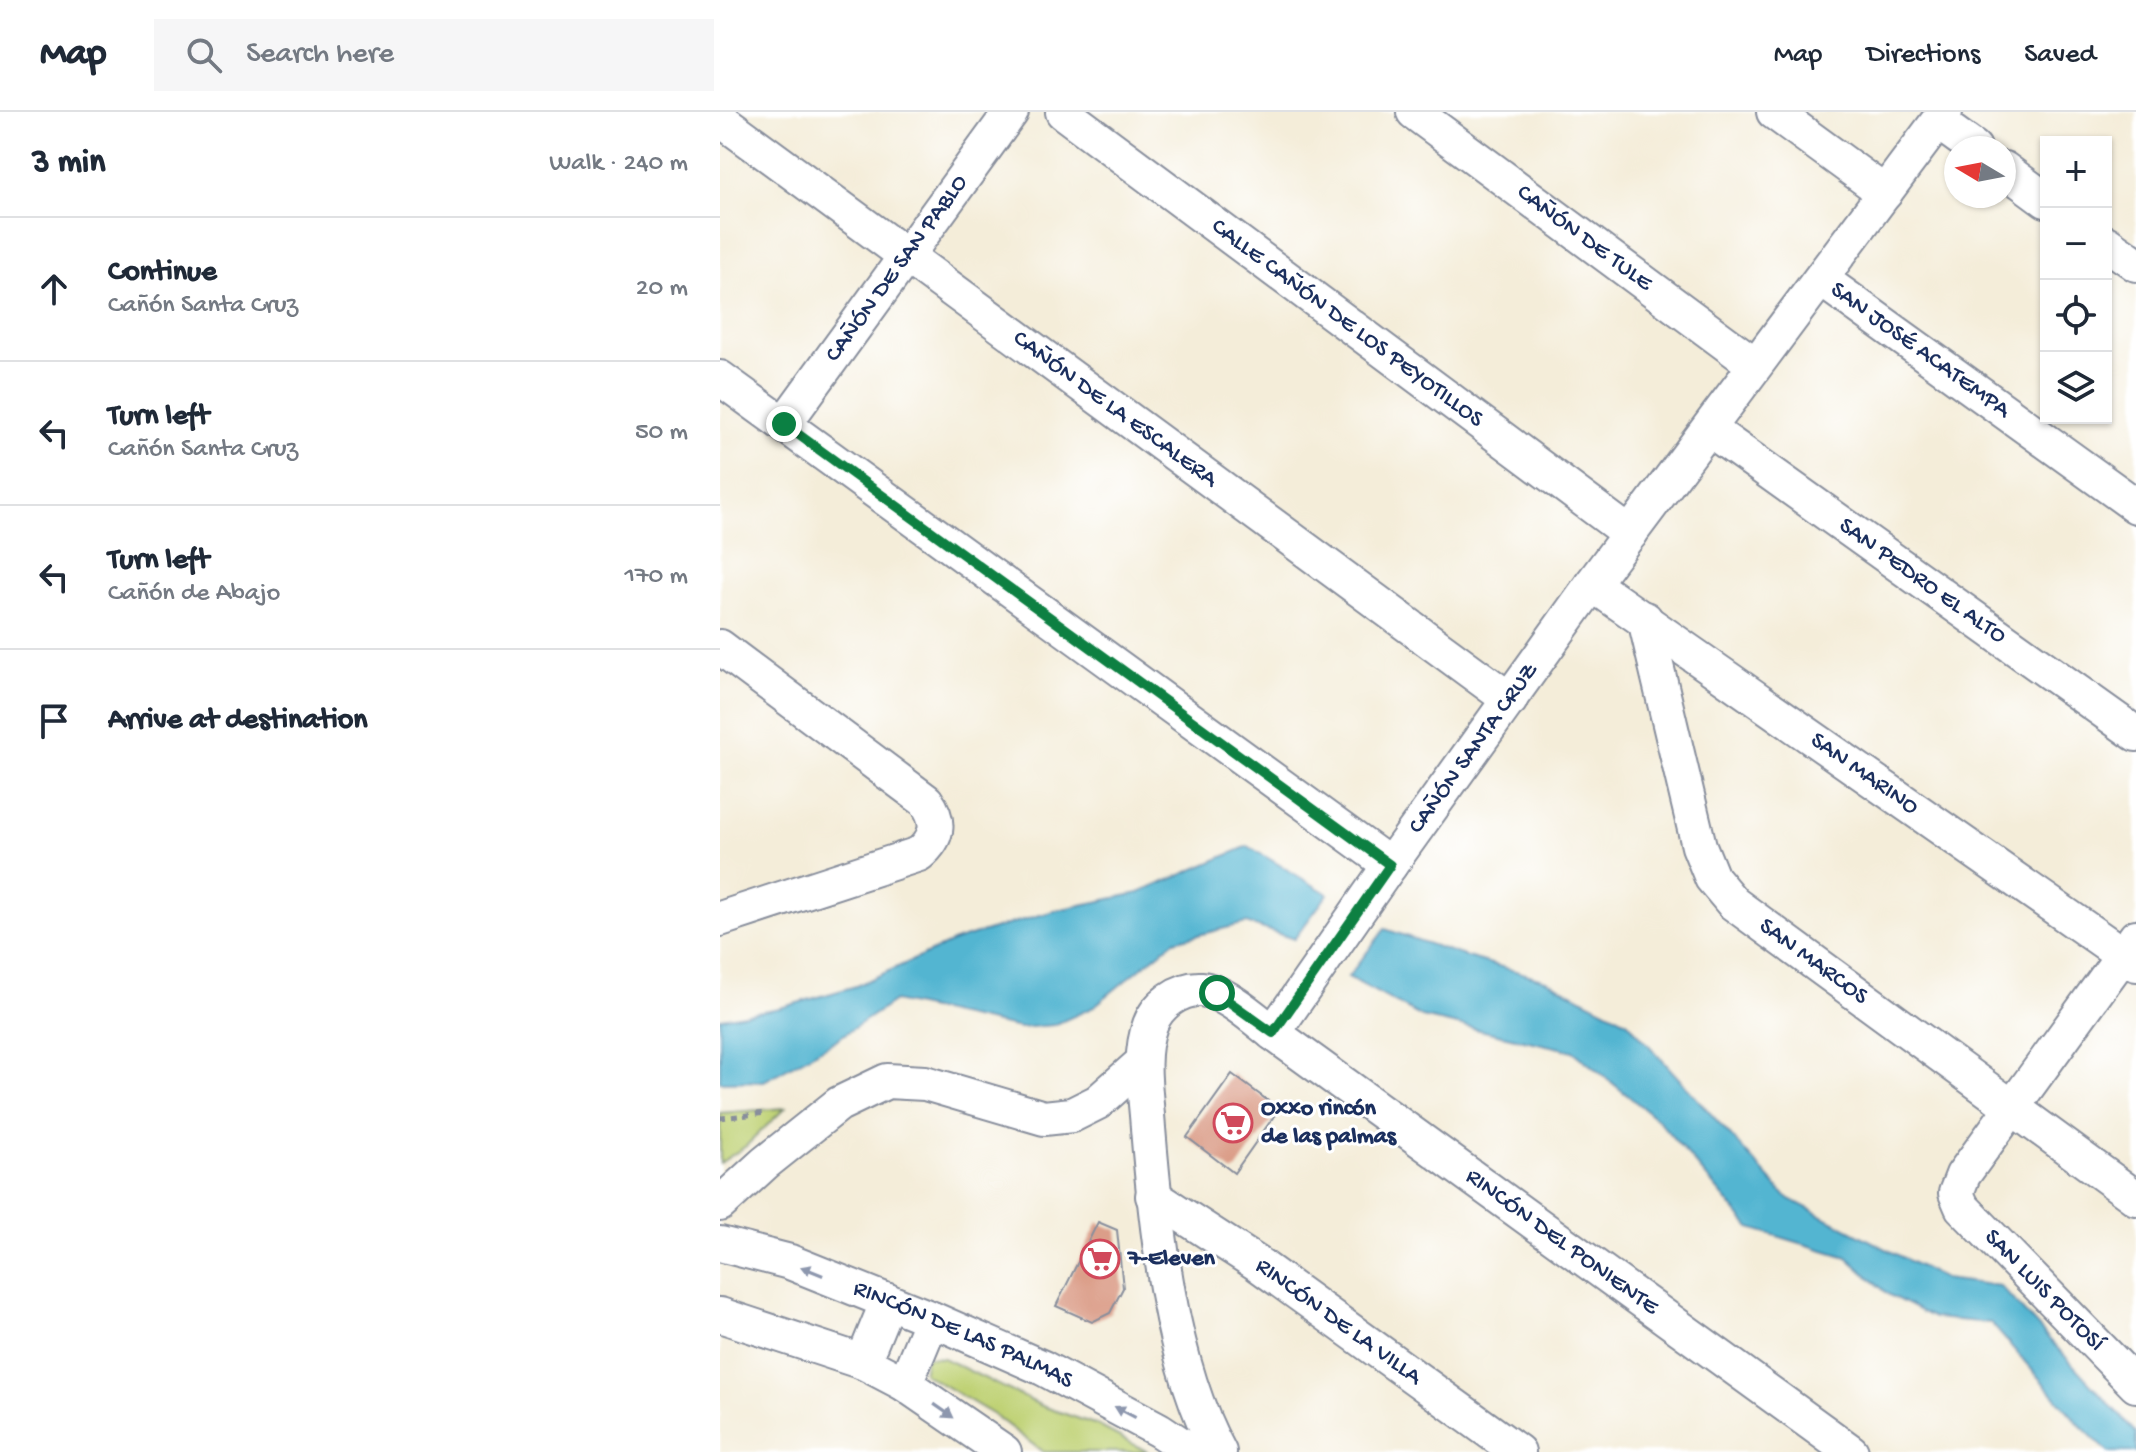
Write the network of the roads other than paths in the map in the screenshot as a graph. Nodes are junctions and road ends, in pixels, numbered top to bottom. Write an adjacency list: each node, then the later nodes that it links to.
1 (1011, 112): 12 (street, CAÑÓN DE SAN PABLO)
2 (1063, 112): 20 (street, CALLE CAÑÓN DE LOS PEYOTILLOS)
3 (1414, 112): 15 (street, CAÑÓN DE TULE)
4 (1774, 112): 9 (street)
5 (1942, 117): 7 (street); 9 (street, CAÑÓN SANTA CRUZ)
6 (720, 119): 12 (street, CAÑÓN DE LA ESCALERA)
7 (1962, 136)
8 (2016, 178): 10 (street)
9 (1885, 193): 14 (street, CAÑÓN SANTA CRUZ)
10 (2040, 196)
11 (2112, 247): 13 (street)
12 (909, 255): 17 (street, CAÑÓN DE SAN PABLO); 24 (street, CAÑÓN DE LA ESCALERA)
13 (2136, 264)
14 (1821, 279): 15 (street, CAÑÓN SANTA CRUZ); 19 (street, SAN JOSÉ ACATEMPA)
15 (1755, 365): 18 (street, CAÑÓN SANTA CRUZ)
16 (720, 378): 17 (street)
17 (784, 424): 26 (street)
18 (1709, 429): 20 (street, CAÑÓN SANTA CRUZ); 25 (street, SAN PEDRO EL ALTO)
19 (2136, 506)
20 (1630, 534): 21 (street, CAÑÓN SANTA CRUZ)
21 (1592, 584): 22 (street, SAN MARINO); 24 (street, CAÑÓN SANTA CRUZ)
22 (1645, 619): 28 (street, SAN MARINO); 31 (street, SAN MARCOS)
23 (720, 647): 27 (street)
24 (1510, 700): 26 (street, CAÑÓN SANTA CRUZ)
25 (2136, 734)
26 (1390, 865): 29 (street, CAÑÓN SANTA CRUZ)
27 (724, 914)
28 (2132, 952): 31 (street)
29 (1273, 1033): 30 (street); 46 (street, RINCÓN DEL PONIENTE)
30 (1143, 1062): 32 (street); 34 (street)
31 (2011, 1109): 33 (street, SAN MARCOS); 41 (street, SAN LUIS POTOSÍ)
32 (1153, 1196): 44 (street); 45 (street, RINCÓN DE LA VILLA)
33 (2136, 1198)
34 (720, 1204)
35 (720, 1244): 36 (street, RINCÓN DE LAS PALMAS, one-way to 35)
36 (888, 1301): 38 (street, RINCÓN DE LAS PALMAS); 39 (street)
37 (720, 1315): 39 (street)
38 (932, 1319): 40 (street); 43 (street, RINCÓN DE LAS PALMAS, one-way to 38)
39 (863, 1362): 40 (street)
40 (905, 1384): 42 (street, one-way to 42)
41 (2136, 1385)
42 (1004, 1452)
43 (1192, 1452)
44 (1219, 1452)
45 (1518, 1452)
46 (1851, 1452)

